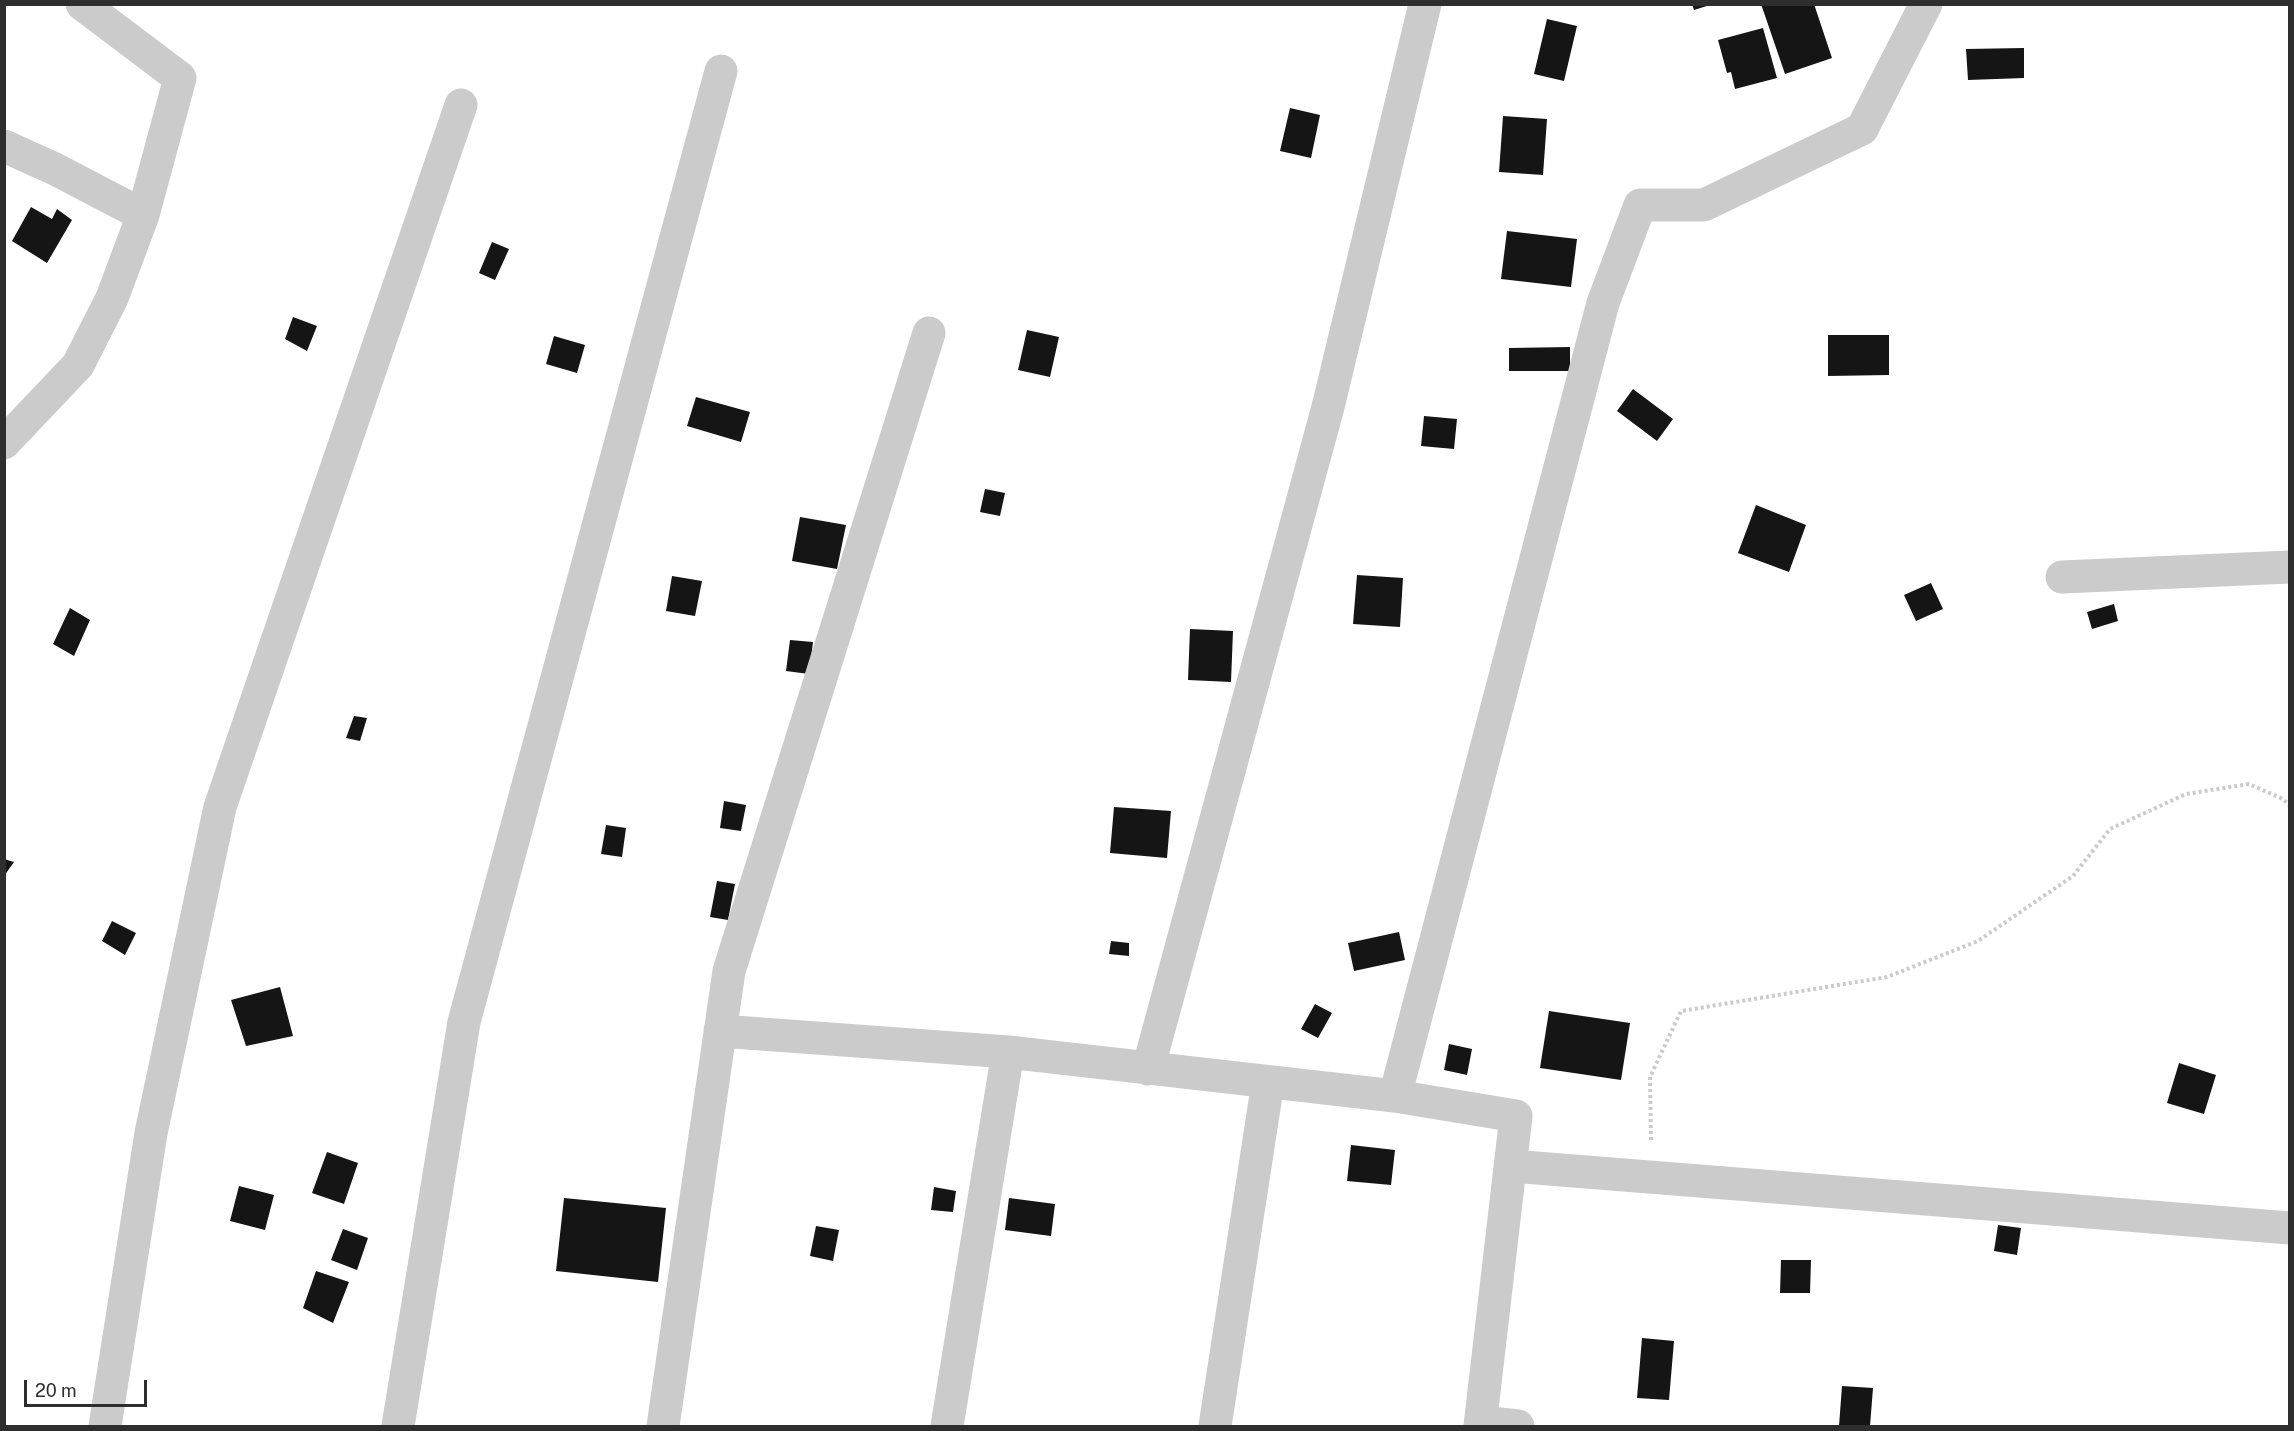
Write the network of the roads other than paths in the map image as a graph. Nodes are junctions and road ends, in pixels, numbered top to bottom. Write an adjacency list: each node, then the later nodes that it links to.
1 (82, 4): 7 (street)
2 (1425, 4): 14 (street)
3 (1926, 4): 16 (street)
4 (721, 70): 21 (street)
5 (461, 105): 20 (street)
6 (4, 146): 7 (street)
7 (143, 215): 9 (street)
8 (929, 333): 12 (street)
9 (4, 443)
10 (2289, 567): 11 (street)
11 (2062, 577)
12 (720, 1031): 13 (street); 22 (street)
13 (1008, 1052): 14 (street); 23 (street)
14 (1148, 1069): 15 (street)
15 (1268, 1082): 16 (street); 24 (street)
16 (1395, 1096): 17 (street)
17 (1511, 1166): 18 (street); 19 (street)
18 (2289, 1228)
19 (1481, 1424): 25 (street)
20 (105, 1426)
21 (398, 1426)
22 (663, 1426)
23 (946, 1426)
24 (1215, 1426)
25 (1518, 1426)

